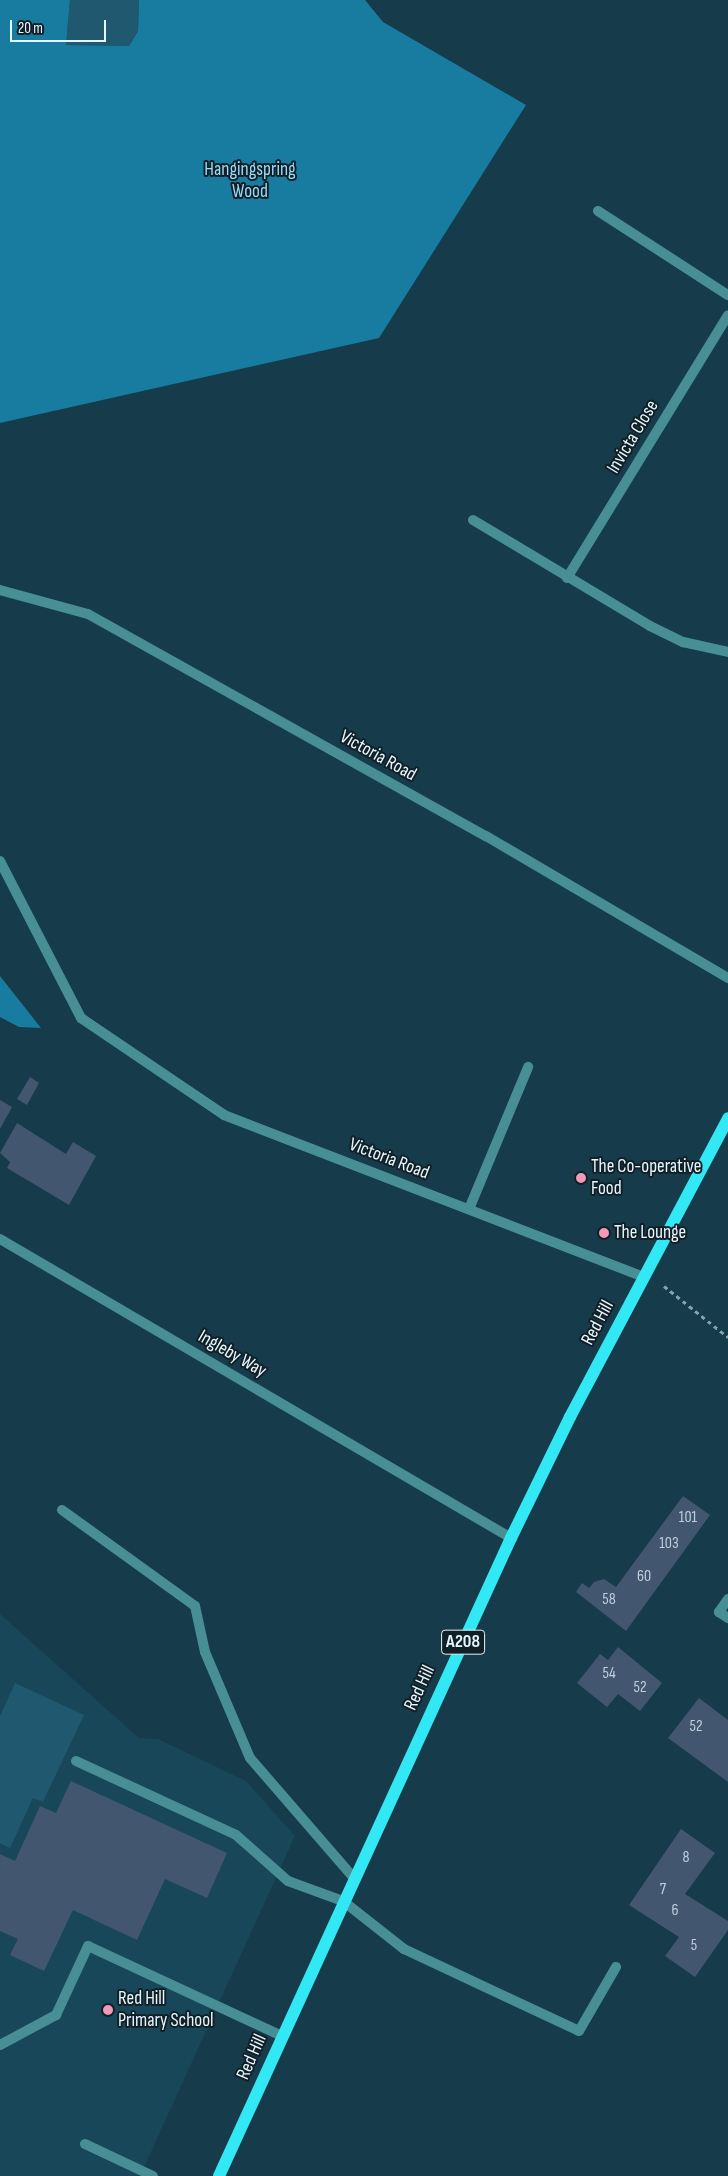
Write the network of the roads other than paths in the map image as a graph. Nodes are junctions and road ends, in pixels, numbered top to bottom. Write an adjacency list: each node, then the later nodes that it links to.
1 (598, 211): 2 (street)
2 (728, 295)
3 (728, 315): 5 (street, Invicta Close)
4 (473, 520): 5 (street)
5 (567, 578): 7 (street)
6 (0, 590): 9 (street, Victoria Road)
7 (728, 652)
8 (0, 861): 12 (street, Victoria Road)
9 (728, 978)
10 (528, 1067): 12 (street)
11 (728, 1118): 14 (main road, Red Hill / A208)
12 (469, 1209): 14 (street, Victoria Road)
13 (0, 1239): 16 (street, Ingleby Way)
14 (644, 1274): 16 (main road, Red Hill / A208)
15 (62, 1510): 20 (street)
16 (511, 1538): 20 (main road, Red Hill / A208)
17 (728, 1599): 18 (street)
18 (728, 1618)
19 (76, 1761): 21 (street)
20 (354, 1878): 21 (main road, Red Hill / A208)
21 (343, 1902): 22 (street); 23 (main road, Red Hill / A208)
22 (616, 1967)
23 (282, 2036): 24 (street); 27 (main road, Red Hill / A208)
24 (0, 2044)
25 (85, 2144): 26 (street)
26 (153, 2176)
27 (219, 2176)

